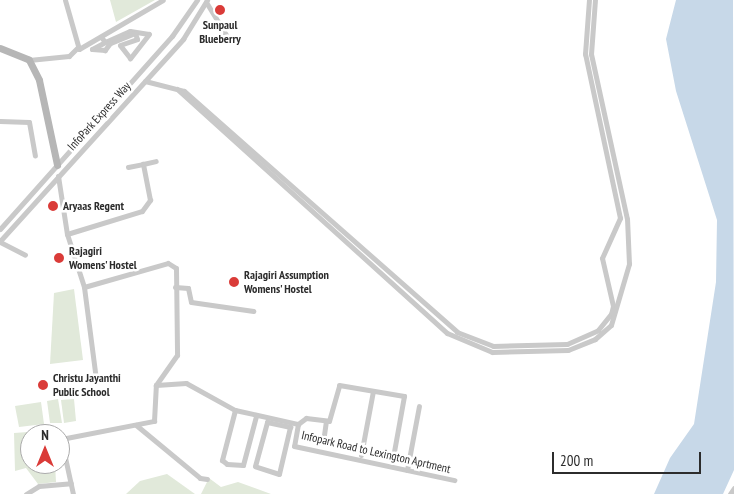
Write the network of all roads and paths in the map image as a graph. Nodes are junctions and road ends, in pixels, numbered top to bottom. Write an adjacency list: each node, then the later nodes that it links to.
1 (65, 0): 11 (street)
2 (163, 0): 7 (street)
3 (197, 0): 19 (street, InfoPark Express Way)
4 (589, 0): 14 (street)
5 (595, 0): 14 (street)
6 (206, 1): 8 (street); 13 (street, InfoPark Express Way)
7 (101, 37): 9 (street); 11 (street)
8 (228, 38)
9 (105, 42): 9 (street)
10 (0, 48): 12 (street)
11 (77, 48): 12 (street)
12 (29, 60): 19 (street)
13 (145, 81): 14 (street); 21 (street, InfoPark Express Way)
14 (177, 89)
15 (0, 121): 16 (street)
16 (35, 155)
17 (156, 161): 18 (street)
18 (143, 164): 20 (street); 23 (street)
19 (57, 165): 22 (street, InfoPark Express Way)
20 (128, 167)
21 (58, 176): 23 (street); 24 (street, InfoPark Express Way)
22 (0, 229)
23 (67, 234): 26 (street)
24 (0, 241): 25 (street)
25 (25, 255)
26 (84, 287): 27 (street); 29 (street)
27 (175, 287): 28 (street); 30 (street)
28 (252, 310)
29 (96, 380)
30 (156, 385): 33 (street, Infopark Road to Lexington Aprtment); 38 (street)
31 (373, 391): 35 (street); 40 (street); 41 (street)
32 (420, 406): 42 (street)
33 (235, 410): 34 (street, Infopark Road to Lexington Aprtment); 34 (street)
34 (256, 416): 37 (street, Infopark Road to Lexington Aprtment)
35 (326, 421): 36 (street); 39 (street)
36 (298, 424): 37 (street, Infopark Road to Lexington Aprtment); 42 (street, Infopark Road to Lexington Aprtment)
37 (290, 425): 37 (street)
38 (136, 426): 43 (street); 45 (street)
39 (323, 442)
40 (361, 455)
41 (392, 462)
42 (407, 470): 44 (street, Infopark Road to Lexington Aprtment)
43 (207, 479)
44 (454, 480)
45 (71, 483): 47 (street); 48 (street)
46 (734, 488): 49 (street)
47 (26, 494)
48 (73, 494)
49 (730, 494)

